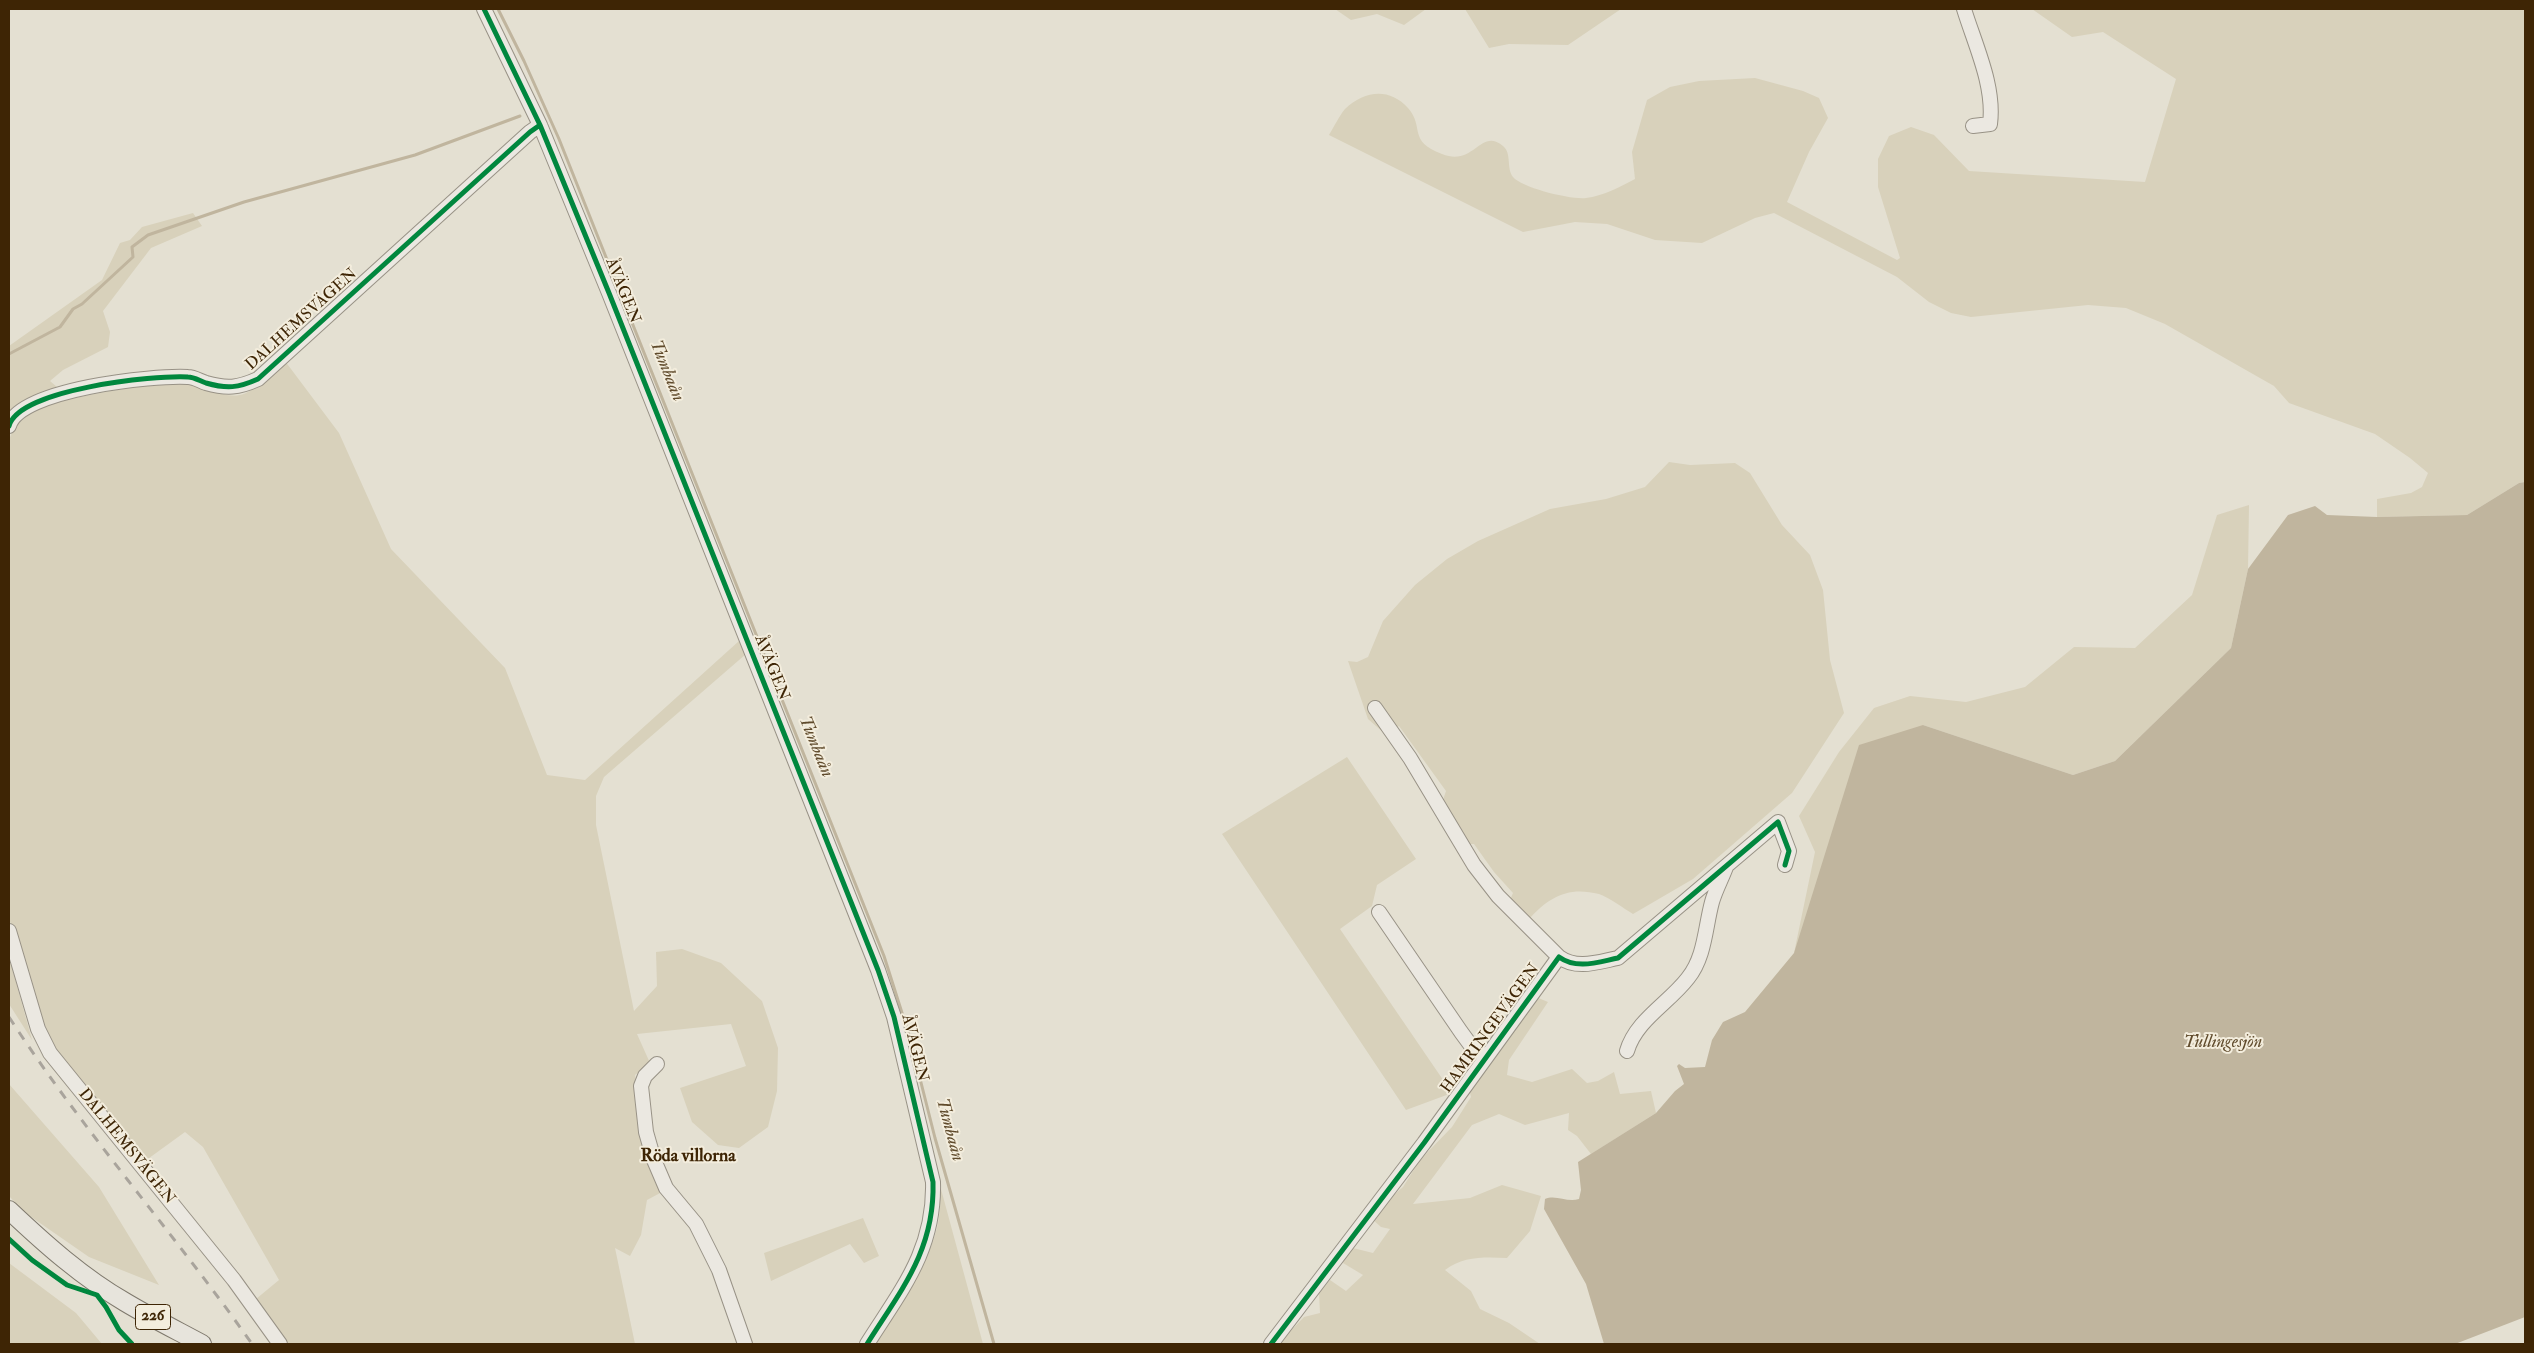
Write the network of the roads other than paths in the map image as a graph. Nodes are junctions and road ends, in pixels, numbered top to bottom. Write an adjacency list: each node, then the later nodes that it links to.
1 (484, 9): 3 (street, ÅVÄGEN)
2 (1964, 9): 4 (street)
3 (540, 125): 5 (street, DALHEMSVÄGEN); 19 (street, ÅVÄGEN)
4 (1973, 126)
5 (9, 426)
6 (1375, 708): 11 (street, HAMRINGEVÄGEN)
7 (1785, 864): 8 (street, HAMRINGEVÄGEN)
8 (1726, 866): 11 (street, HAMRINGEVÄGEN); 12 (street, HAMRINGEVÄGEN)
9 (1379, 912): 13 (street, HAMRINGEVÄGEN)
10 (9, 931): 17 (street, DALHEMSVÄGEN)
11 (1560, 957): 13 (street, HAMRINGEVÄGEN)
12 (1627, 1051)
13 (1486, 1057): 20 (street, HAMRINGEVÄGEN)
14 (657, 1064): 18 (street)
15 (9, 1210): 16 (main road, 226)
16 (202, 1344)
17 (280, 1344)
18 (745, 1344)
19 (867, 1344)
20 (1271, 1344)

